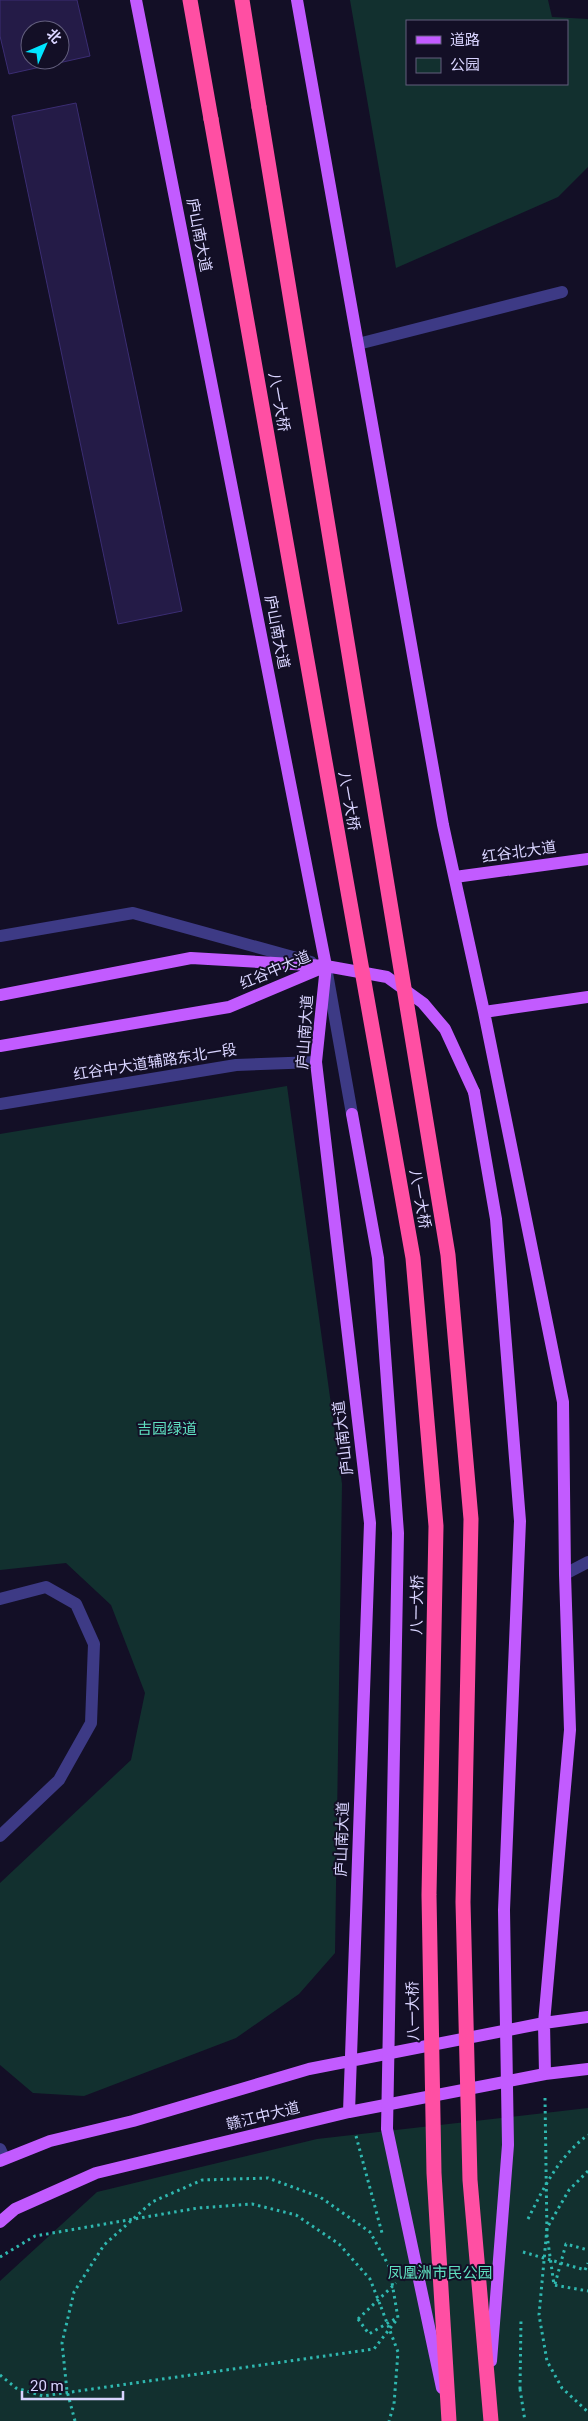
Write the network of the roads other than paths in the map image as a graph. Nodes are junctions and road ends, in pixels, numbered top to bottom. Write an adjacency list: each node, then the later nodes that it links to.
1 (136, 0): 10 (main road, 庐山南大道)
2 (190, 0): 31 (highway, 八一大桥, bridge)
3 (242, 0): 30 (highway, 八一大桥, bridge)
4 (297, 0): 6 (main road)
5 (562, 292): 6 (street)
6 (358, 344): 8 (main road)
7 (588, 859): 8 (main road, 红谷北大道)
8 (455, 878): 13 (main road)
9 (0, 936): 10 (street)
10 (326, 966): 11 (main road, 红谷中大道); 14 (main road, 红谷中大道); 15 (main road, 庐山南大道); 17 (street); 30 (main road, bridge)
11 (0, 995)
12 (588, 997): 13 (main road)
13 (484, 1012): 19 (main road)
14 (0, 1046)
15 (316, 1062): 16 (street, 红谷中大道辅路东北一段); 24 (main road, 庐山南大道)
16 (0, 1104)
17 (352, 1114): 31 (main road, bridge)
18 (588, 1562): 19 (street)
19 (564, 1574): 23 (main road)
20 (0, 1599): 21 (street)
21 (0, 1836)
22 (588, 2017): 23 (main road, 赣江中大道)
23 (544, 2023): 24 (main road, 赣江中大道); 26 (main road)
24 (350, 2060): 27 (main road, 庐山南大道); 28 (main road, 赣江中大道)
25 (588, 2070): 26 (main road, 赣江中大道)
26 (545, 2074): 27 (main road, 赣江中大道)
27 (349, 2112): 29 (main road, 赣江中大道)
28 (1, 2156)
29 (0, 2222)
30 (488, 2400): 32 (highway, 八一大桥, bridge)
31 (449, 2421)
32 (491, 2421)

